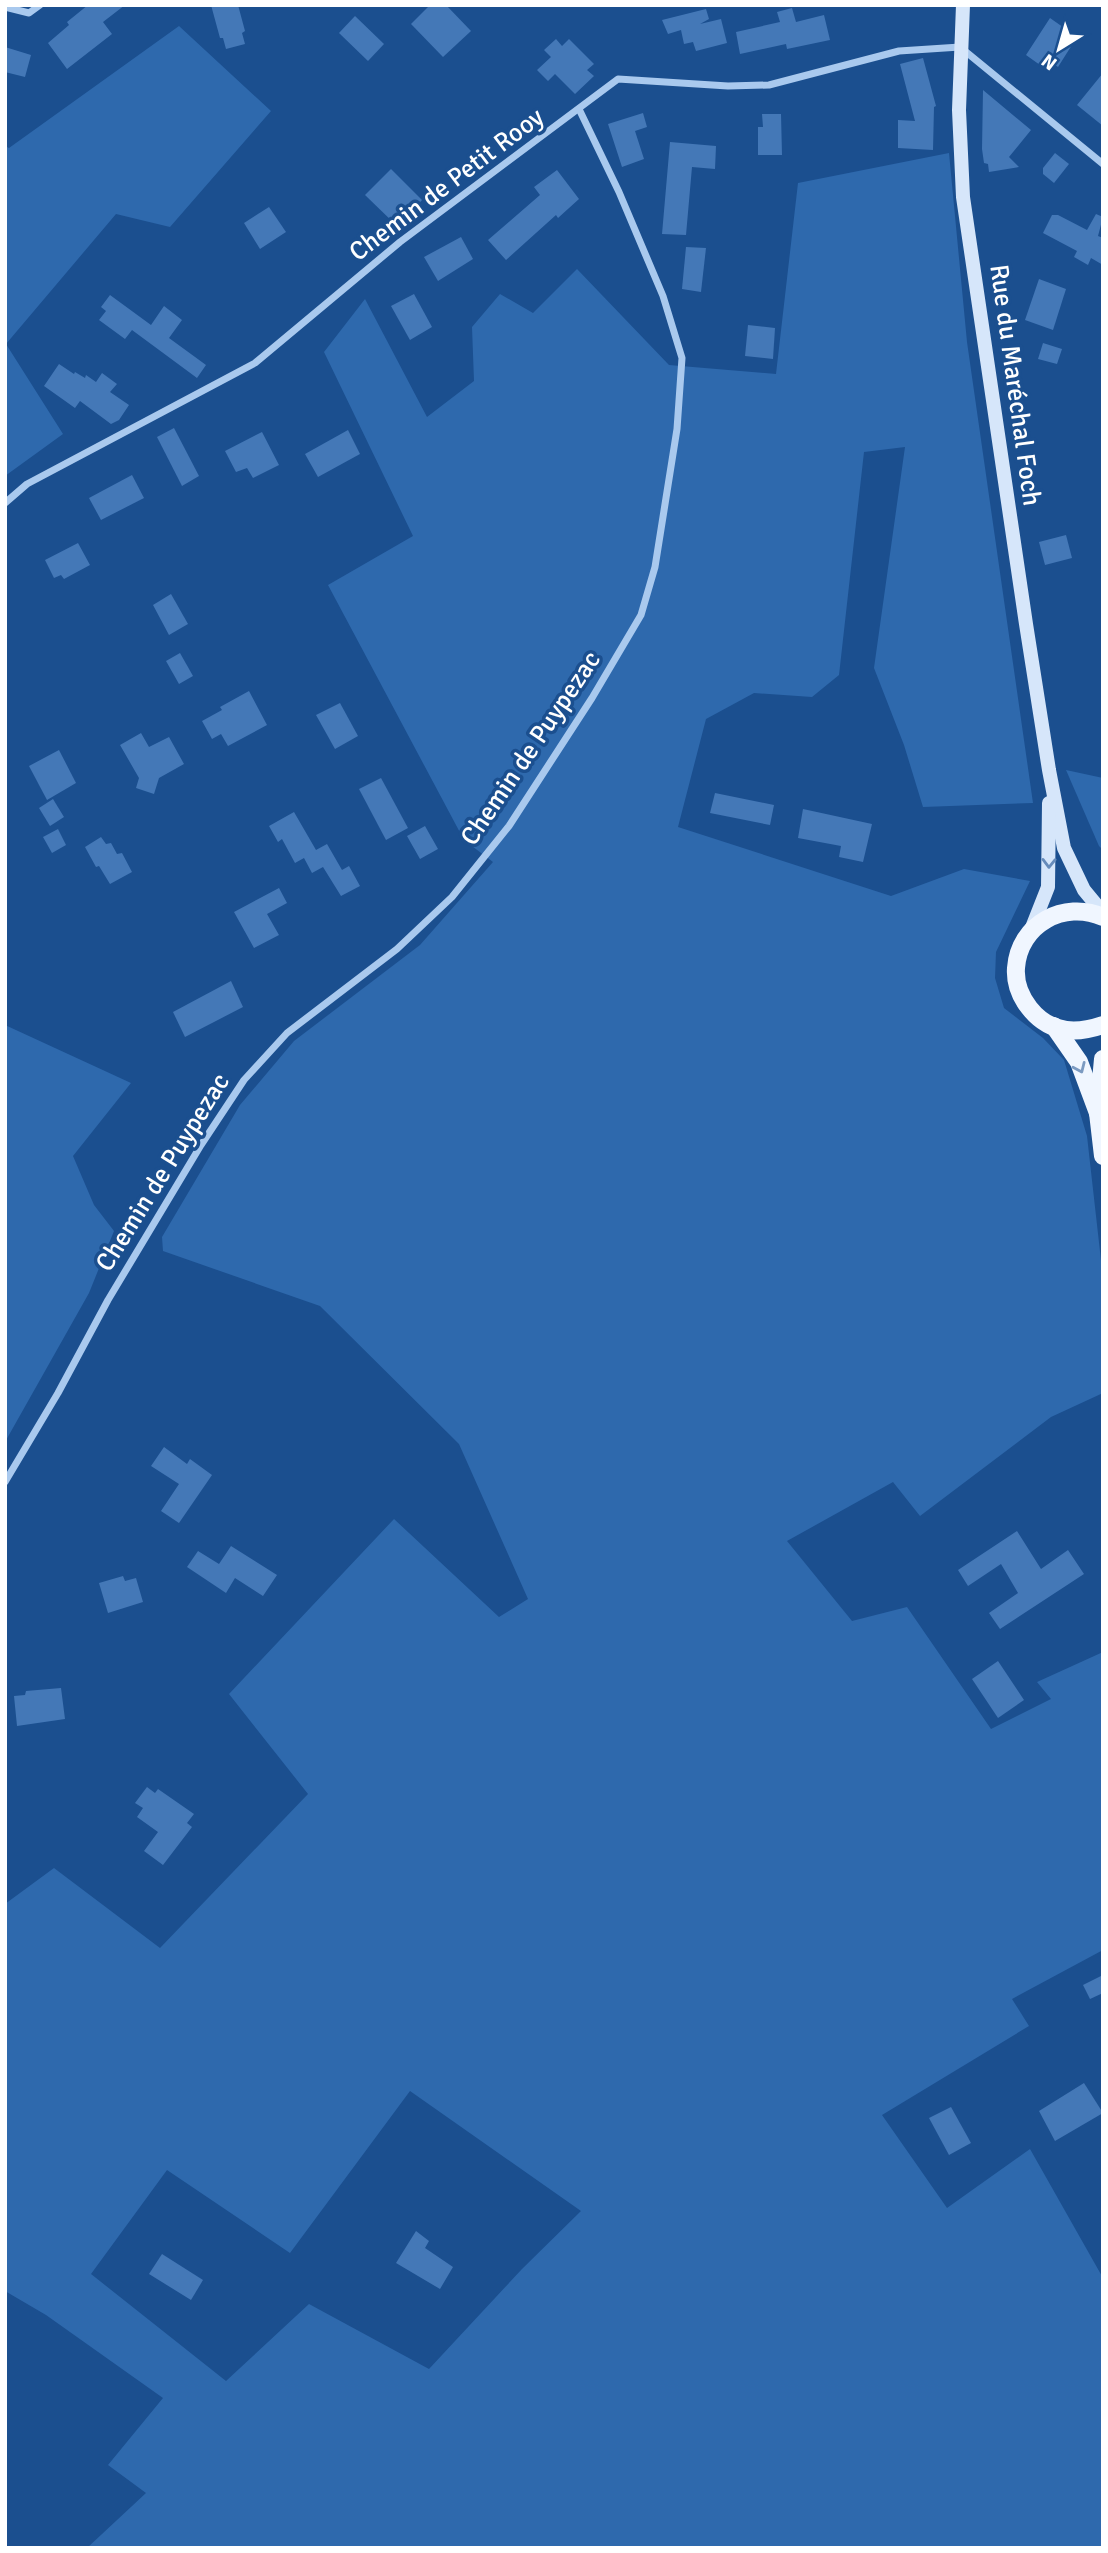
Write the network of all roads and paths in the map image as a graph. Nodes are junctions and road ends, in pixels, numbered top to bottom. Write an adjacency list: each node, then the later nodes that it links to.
1 (40, 5): 3 (street)
2 (963, 5): 4 (main road, Rue du Maréchal Foch)
3 (5, 7)
4 (960, 47): 5 (street, Chemin de Petit Rooy); 6 (street); 8 (main road, Rue du Maréchal Foch)
5 (579, 109): 7 (street, Chemin de Petit Rooy); 16 (street, Chemin de Puypezac)
6 (1103, 164)
7 (5, 503)
8 (1049, 770): 9 (main road, Rue du Maréchal Foch); 10 (main road, Rue du Maréchal Foch, one-way to 10)
9 (1103, 915): 10 (main road)
10 (1031, 930): 12 (main road)
11 (1103, 1025): 12 (main road)
12 (1054, 1026): 14 (main road, one-way to 14)
13 (1103, 1059): 14 (main road)
14 (1098, 1113): 15 (main road)
15 (1103, 1156)
16 (5, 1482)

